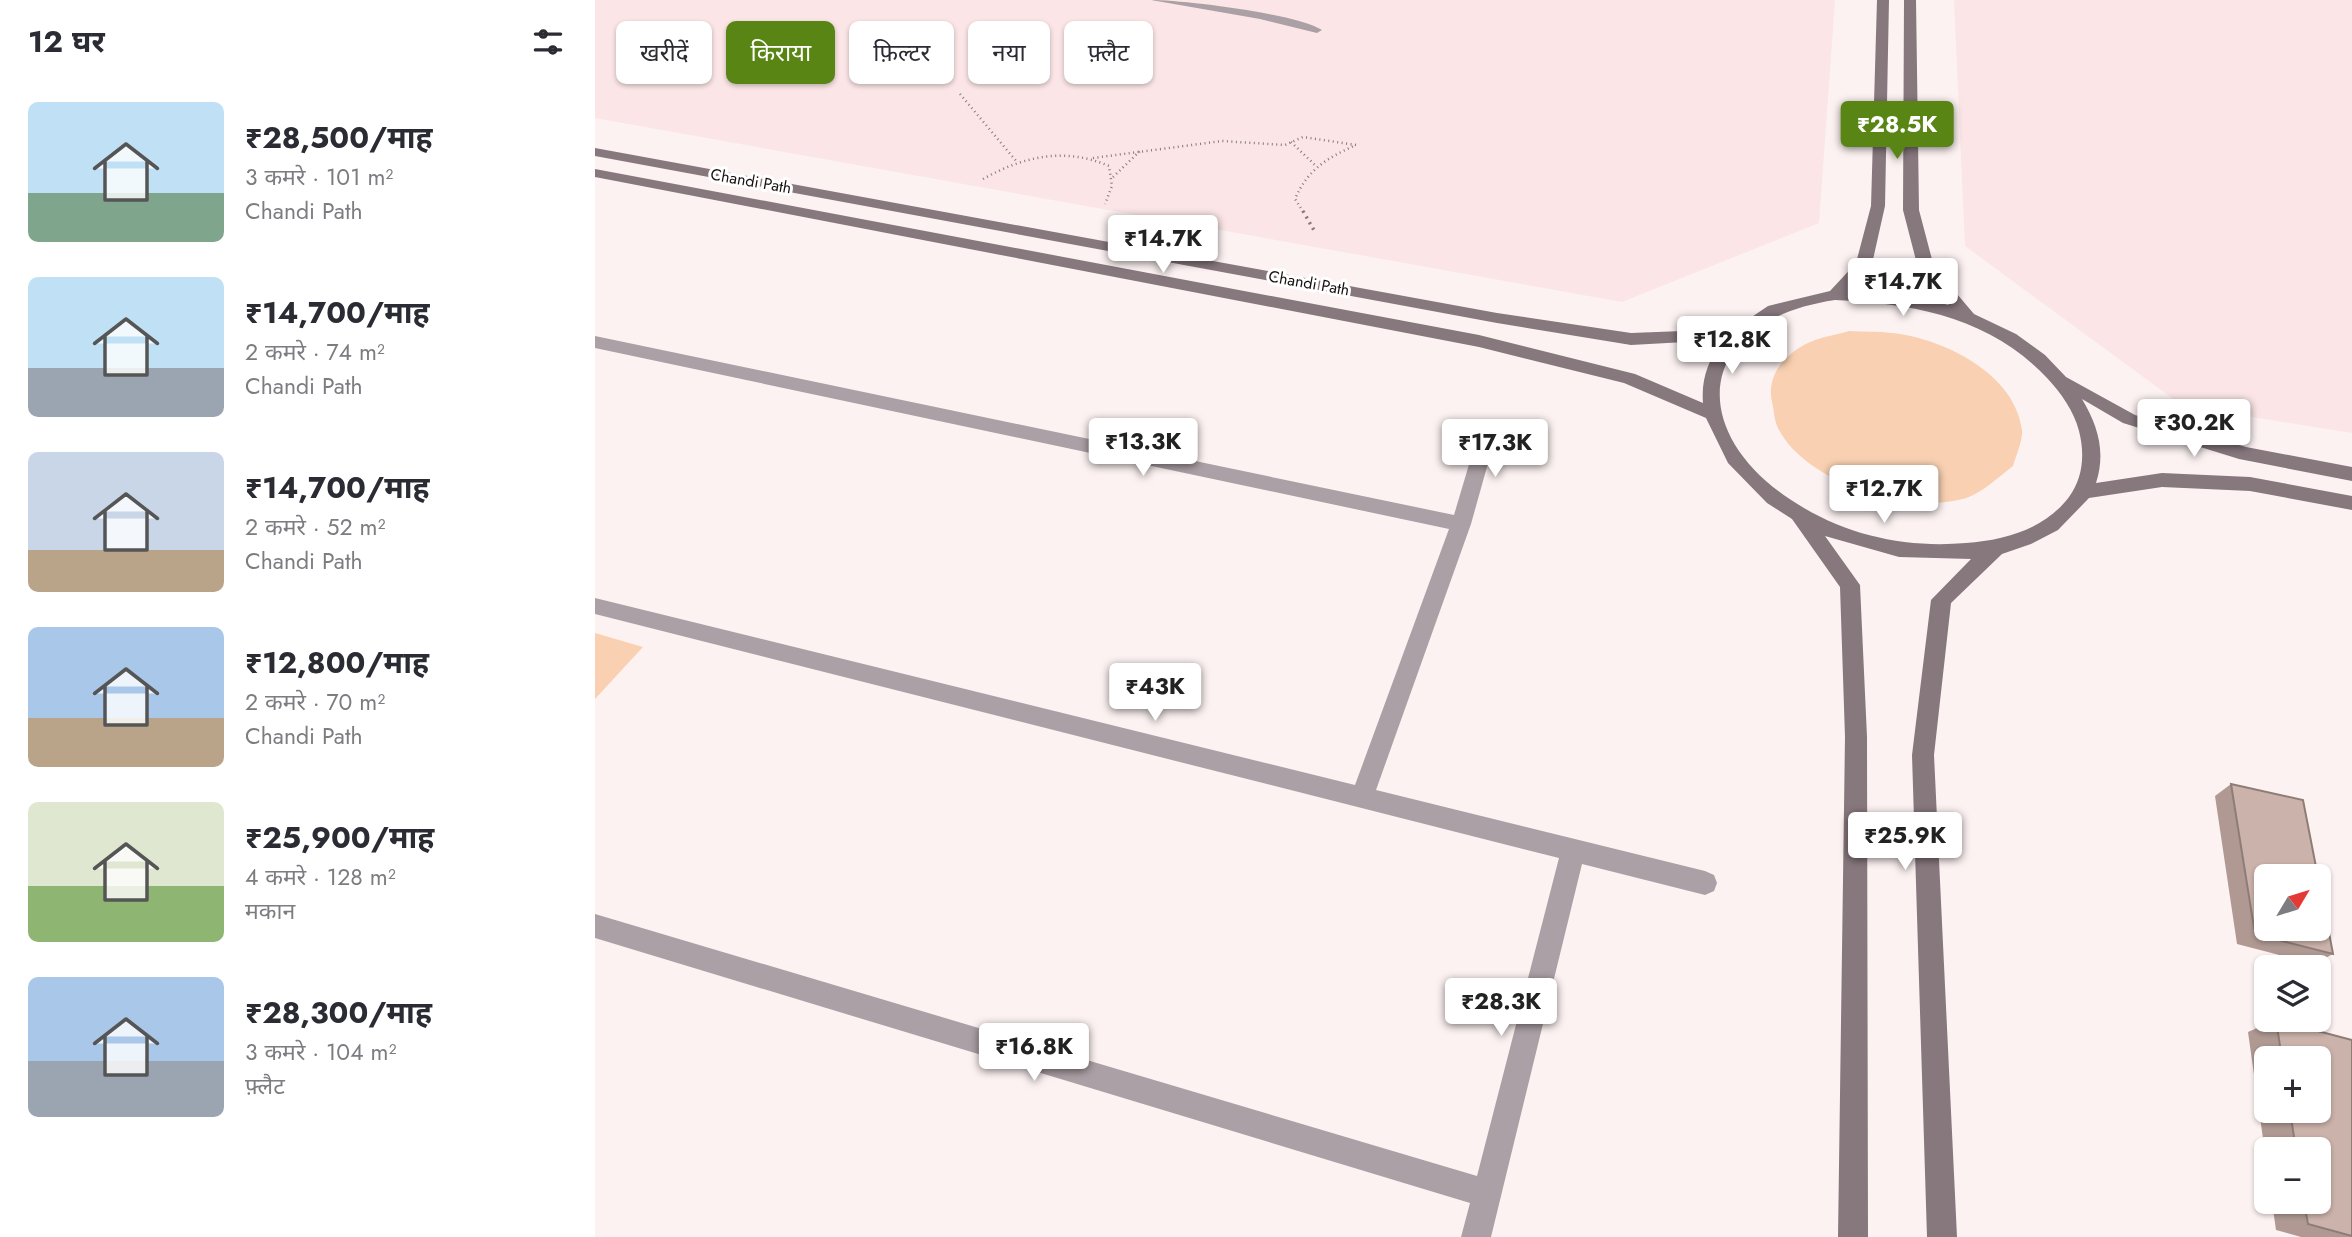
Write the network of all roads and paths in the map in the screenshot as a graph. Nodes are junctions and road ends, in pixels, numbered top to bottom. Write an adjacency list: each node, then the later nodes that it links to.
1 (1156, 0): 4 (lane)
2 (1883, 0): 17 (main road)
3 (1910, 0): 18 (main road)
4 (1317, 30)
5 (960, 94): 10 (path)
6 (1291, 142): 7 (path); 11 (path); 11 (path)
7 (1143, 149): 9 (path); 13 (path)
8 (595, 152): 19 (main road, Chandi Path)
9 (1093, 158): 10 (path); 13 (path)
10 (1017, 162): 14 (path)
11 (1316, 166): 16 (path)
12 (595, 173): 22 (main road, Chandi Path)
13 (1113, 178): 15 (path)
14 (983, 179)
15 (1105, 204)
16 (1314, 232)
17 (1835, 295): 18 (main road); 19 (main road)
18 (1968, 317): 21 (main road)
19 (1736, 334): 22 (main road)
20 (599, 346): 28 (street)
21 (2059, 379): 24 (main road); 25 (main road)
22 (1713, 414): 27 (main road)
23 (1490, 424): 28 (street)
24 (2352, 474)
25 (2083, 492): 26 (main road); 29 (main road)
26 (2352, 503)
27 (1797, 513): 29 (main road); 37 (main road)
28 (1461, 524): 31 (street)
29 (1994, 548): 38 (main road)
30 (595, 606): 31 (street)
31 (1362, 797): 32 (street)
32 (1573, 850): 33 (street); 35 (street)
33 (1705, 883)
34 (595, 926): 35 (street)
35 (1486, 1193): 36 (street)
36 (1476, 1237)
37 (1853, 1237)
38 (1942, 1237)

